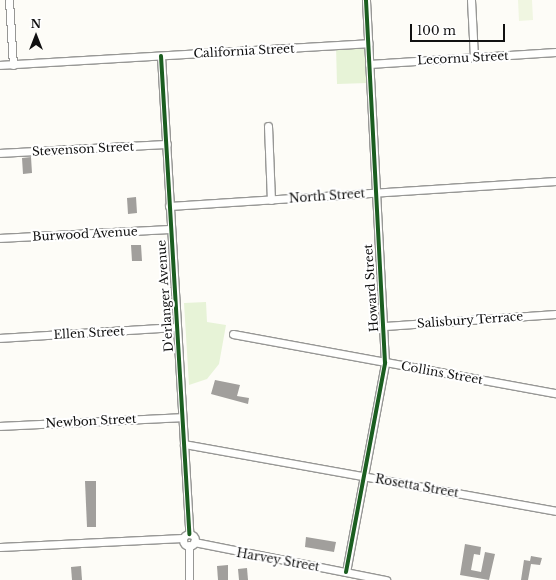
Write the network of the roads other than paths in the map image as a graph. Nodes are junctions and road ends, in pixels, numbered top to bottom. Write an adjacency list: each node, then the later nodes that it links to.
1 (9, 0): 10 (street)
2 (366, 0): 4 (street, Howard Street)
3 (471, 0): 7 (street)
4 (368, 43): 6 (street, California Street); 8 (street, Howard Street)
5 (556, 52): 7 (street, Lecornu Street)
6 (162, 56): 10 (street, California Street); 12 (street, D'erlanger Avenue)
7 (474, 57): 8 (street, Lecornu Street)
8 (369, 64): 15 (street, Howard Street)
9 (0, 65): 10 (street, California Street)
10 (13, 65)
11 (268, 126): 16 (street)
12 (167, 144): 13 (street, Stevenson Street); 17 (street, D'erlanger Avenue)
13 (0, 153)
14 (556, 181): 15 (street, North Street)
15 (375, 193): 16 (street, North Street); 21 (street, Howard Street)
16 (271, 200): 17 (street, North Street)
17 (169, 206): 18 (street, D'erlanger Avenue)
18 (170, 230): 19 (street, Burwood Avenue); 22 (street, D'erlanger Avenue)
19 (0, 238)
20 (556, 314): 21 (street, Salisbury Terrace)
21 (385, 326): 25 (street, Howard Street)
22 (177, 328): 24 (street, Ellen Street); 27 (street, D'erlanger Avenue)
23 (233, 334): 25 (street, Collins Street)
24 (0, 338)
25 (384, 363): 26 (street, Collins Street); 30 (street, Howard Street)
26 (556, 393)
27 (182, 417): 28 (street, Newbon Street); 29 (street, D'erlanger Avenue)
28 (0, 426)
29 (184, 444): 30 (street, Rosetta Street); 32 (street, D'erlanger Avenue)
30 (363, 476): 31 (street, Rosetta Street); 35 (street, Howard Street)
31 (556, 511)
32 (186, 536): 33 (street); 34 (street)
33 (192, 544): 35 (street, Harvey Street); 36 (street)
34 (0, 547)
35 (346, 572): 37 (street, Harvey Street)
36 (190, 580)
37 (386, 580)

